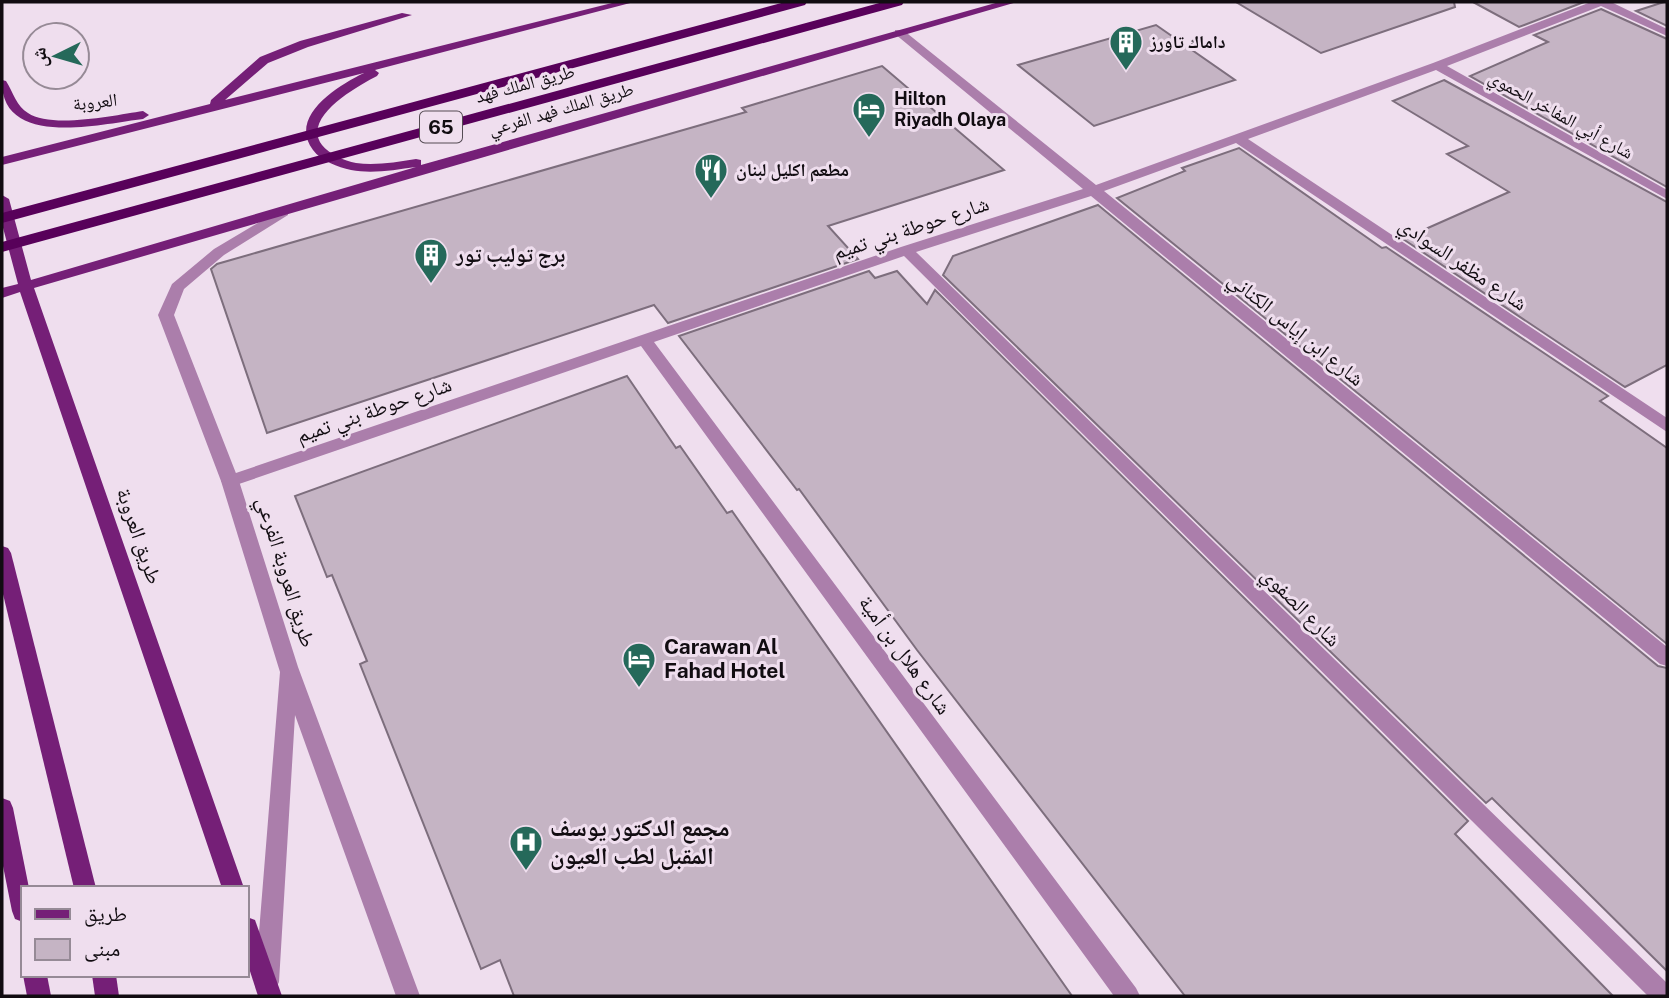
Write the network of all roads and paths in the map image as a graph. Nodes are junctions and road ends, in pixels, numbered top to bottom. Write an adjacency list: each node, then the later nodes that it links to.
1 (628, 2): 9 (main road)
2 (800, 2): 20 (highway, طريق الملك فهد / 65)
3 (897, 2): 21 (highway, طريق الملك فهد / 65)
4 (1011, 2): 7 (main road, طريق الملك فهد الفرعي)
5 (1601, 2): 8 (street); 10 (street, شارع حوطة بني تميم)
6 (406, 15): 12 (main road)
7 (899, 32): 14 (main road, طريق الملك فهد الفرعي); 16 (street, شارع ابن إياس الكناني)
8 (1667, 33)
9 (408, 58): 12 (main road); 14 (main road)
10 (1437, 66): 13 (street, شارع حوطة بني تميم); 17 (street, شارع أبي المفاخر الحموي)
11 (2, 84): 12 (main road, العروبة)
12 (211, 106): 15 (main road)
13 (1236, 137): 16 (street, شارع حوطة بني تميم); 26 (street, شارع مظفر السوادي)
14 (471, 155): 19 (main road, طريق الملك فهد الفرعي)
15 (2, 161)
16 (1092, 191): 22 (street, شارع حوطة بني تميم); 29 (street, شارع ابن إياس الكناني)
17 (1667, 195)
18 (2, 199): 23 (main road, طريق العروبة)
19 (283, 212): 23 (main road, طريق الملك فهد الفرعي); 27 (street, طريق العروبة الفرعي)
20 (2, 218)
21 (2, 247)
22 (906, 250): 25 (street, شارع حوطة بني تميم); 43 (street, شارع الصفوي)
23 (23, 280): 24 (main road, طريق الملك فهد الفرعي); 33 (main road, طريق العروبة)
24 (2, 293)
25 (645, 341): 27 (street, شارع حوطة بني تميم); 42 (street, شارع هلال بن أمية)
26 (1667, 426)
27 (230, 481): 30 (street, طريق العروبة الفرعي)
28 (2, 553): 32 (main road)
29 (1667, 658)
30 (288, 667): 38 (street); 41 (street, طريق العروبة الفرعي)
31 (2, 808): 34 (main road)
32 (85, 886)
33 (232, 886)
34 (21, 901)
35 (248, 931): 38 (main road)
36 (35, 977): 39 (main road)
37 (104, 977): 40 (main road)
38 (268, 991)
39 (39, 996)
40 (107, 996)
41 (408, 996)
42 (1128, 996)
43 (1664, 996)

